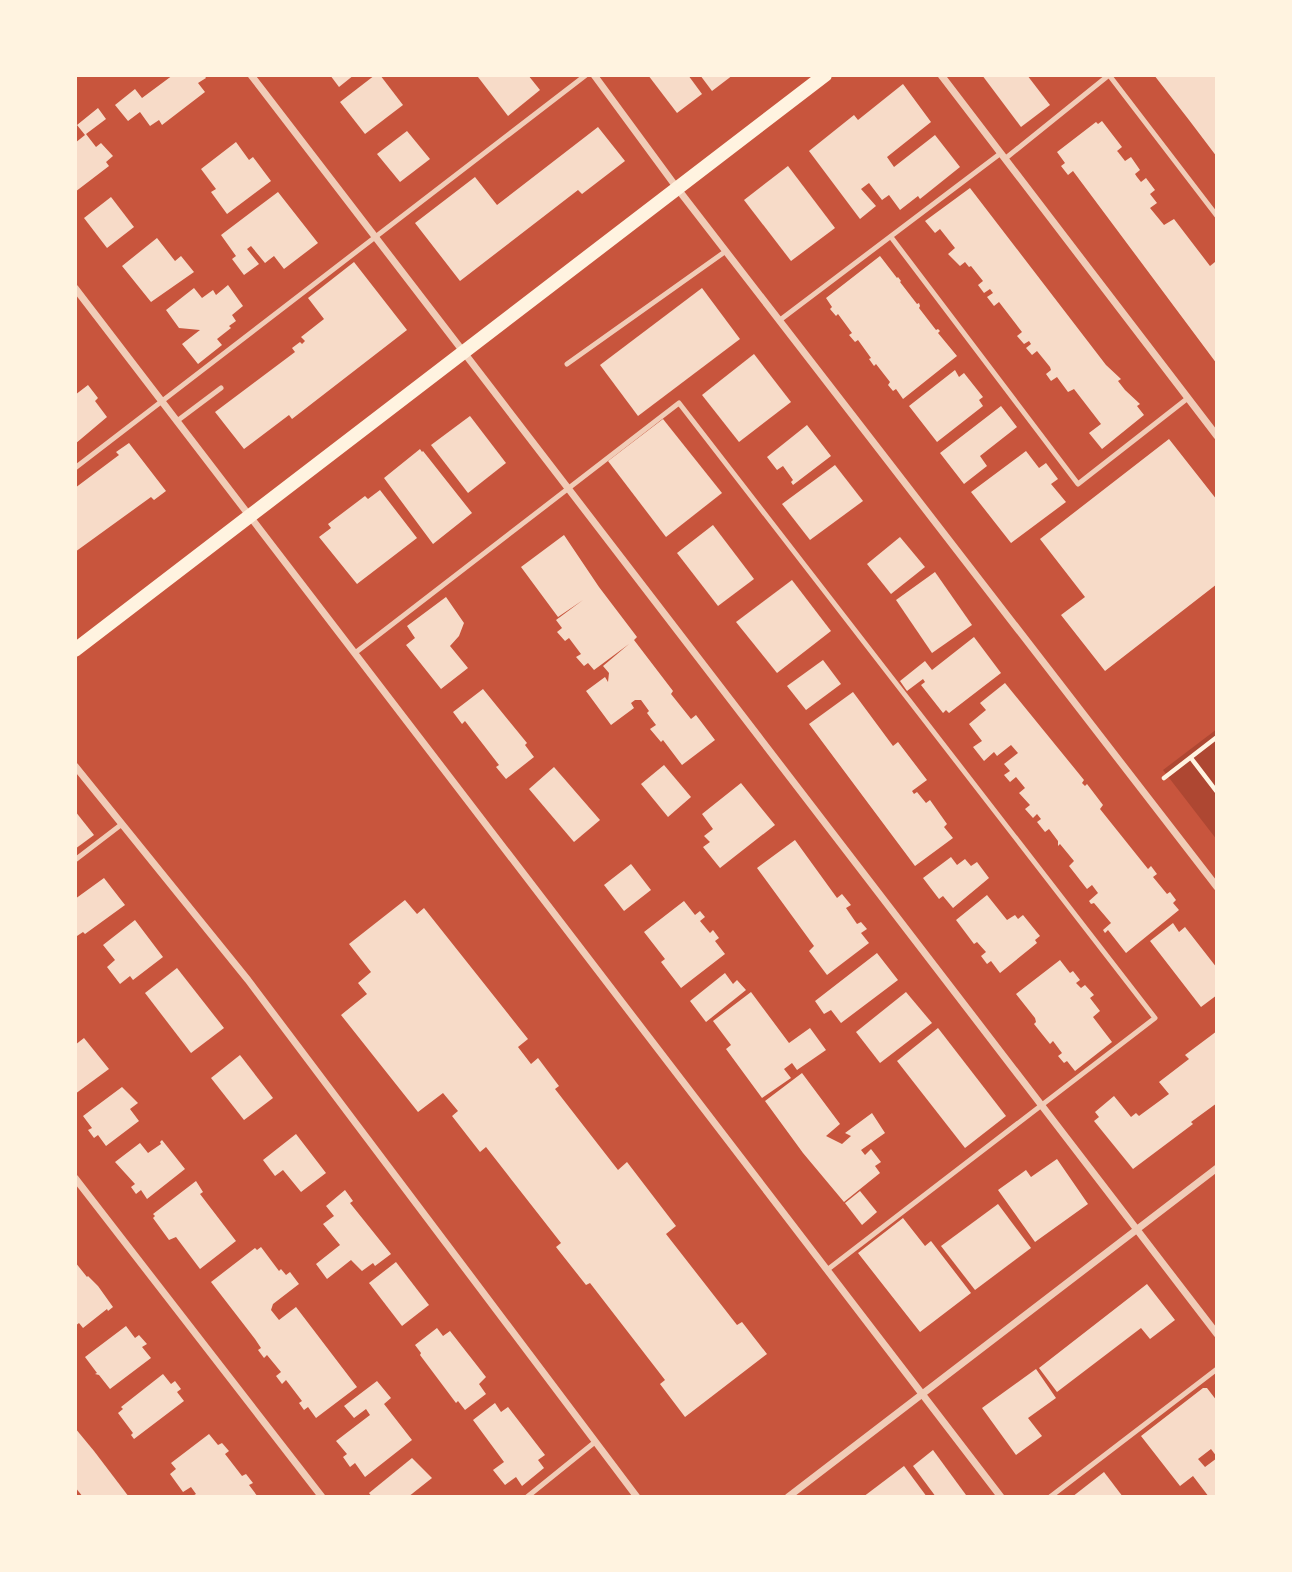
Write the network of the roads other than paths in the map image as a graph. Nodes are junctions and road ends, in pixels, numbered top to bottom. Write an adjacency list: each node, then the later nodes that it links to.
1 (251, 75): 9 (street)
2 (586, 75): 9 (lane)
3 (594, 75): 7 (street)
4 (825, 75): 7 (main road)
5 (941, 75): 6 (street)
6 (1003, 156): 8 (lane); 10 (lane); 17 (street)
7 (677, 188): 11 (street); 14 (main road)
8 (1217, 216)
9 (376, 237): 14 (street); 18 (lane)
10 (891, 237): 13 (lane); 17 (lane)
11 (726, 251): 13 (street); 15 (lane)
12 (75, 288): 18 (street)
13 (780, 320): 29 (street)
14 (464, 352): 22 (street); 23 (main road)
15 (567, 364)
16 (221, 387): 19 (lane)
17 (1188, 398): 20 (street)
18 (162, 401): 19 (street); 21 (lane)
19 (177, 421): 23 (street)
20 (1217, 436)
21 (75, 468)
22 (569, 488): 25 (lane); 30 (street); 30 (lane)
23 (250, 517): 24 (main road); 25 (street)
24 (75, 650)
25 (355, 653): 34 (street)
26 (75, 766): 27 (street)
27 (122, 824): 28 (lane); 38 (street)
28 (75, 860)
29 (1217, 887)
30 (1042, 1104): 33 (street); 34 (lane)
31 (1217, 1168): 33 (street)
32 (75, 1178): 39 (street)
33 (1138, 1229): 35 (street); 37 (street)
34 (827, 1270): 37 (street)
35 (1217, 1334)
36 (1217, 1369): 44 (lane)
37 (923, 1395): 42 (street); 43 (street)
38 (596, 1442): 40 (lane); 41 (street)
39 (322, 1497)
40 (527, 1497)
41 (637, 1497)
42 (788, 1497)
43 (1001, 1497)
44 (1050, 1497)

